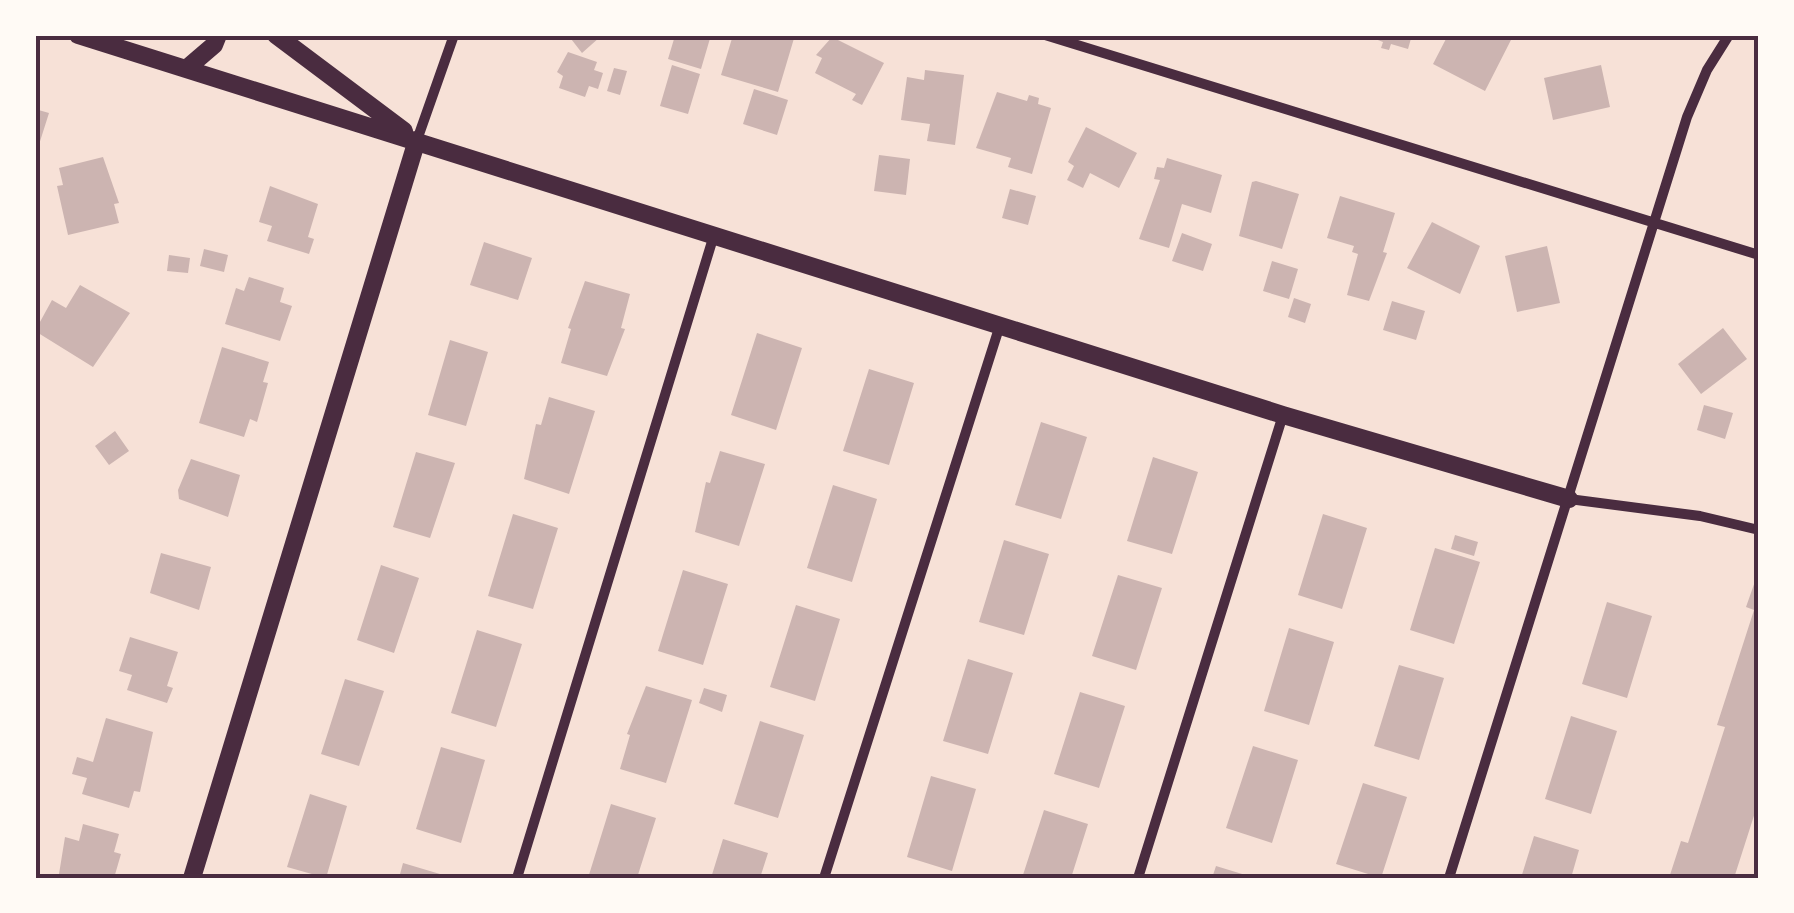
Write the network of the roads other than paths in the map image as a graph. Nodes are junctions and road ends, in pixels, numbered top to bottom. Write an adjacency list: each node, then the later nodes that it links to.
1 (78, 35): 7 (street)
2 (218, 35): 7 (street)
3 (276, 35): 8 (street)
4 (454, 35): 8 (street)
5 (1045, 35): 9 (street)
6 (1729, 35): 9 (street)
7 (186, 69): 8 (street)
8 (417, 140): 10 (street); 16 (street)
9 (1654, 223): 11 (street); 14 (street)
10 (715, 234): 12 (street); 17 (street)
11 (1759, 255)
12 (1000, 325): 13 (street); 18 (street)
13 (1283, 414): 14 (street); 19 (street)
14 (1569, 500): 15 (street); 20 (street)
15 (1759, 530)
16 (192, 878)
17 (516, 878)
18 (824, 878)
19 (1138, 878)
20 (1450, 878)

